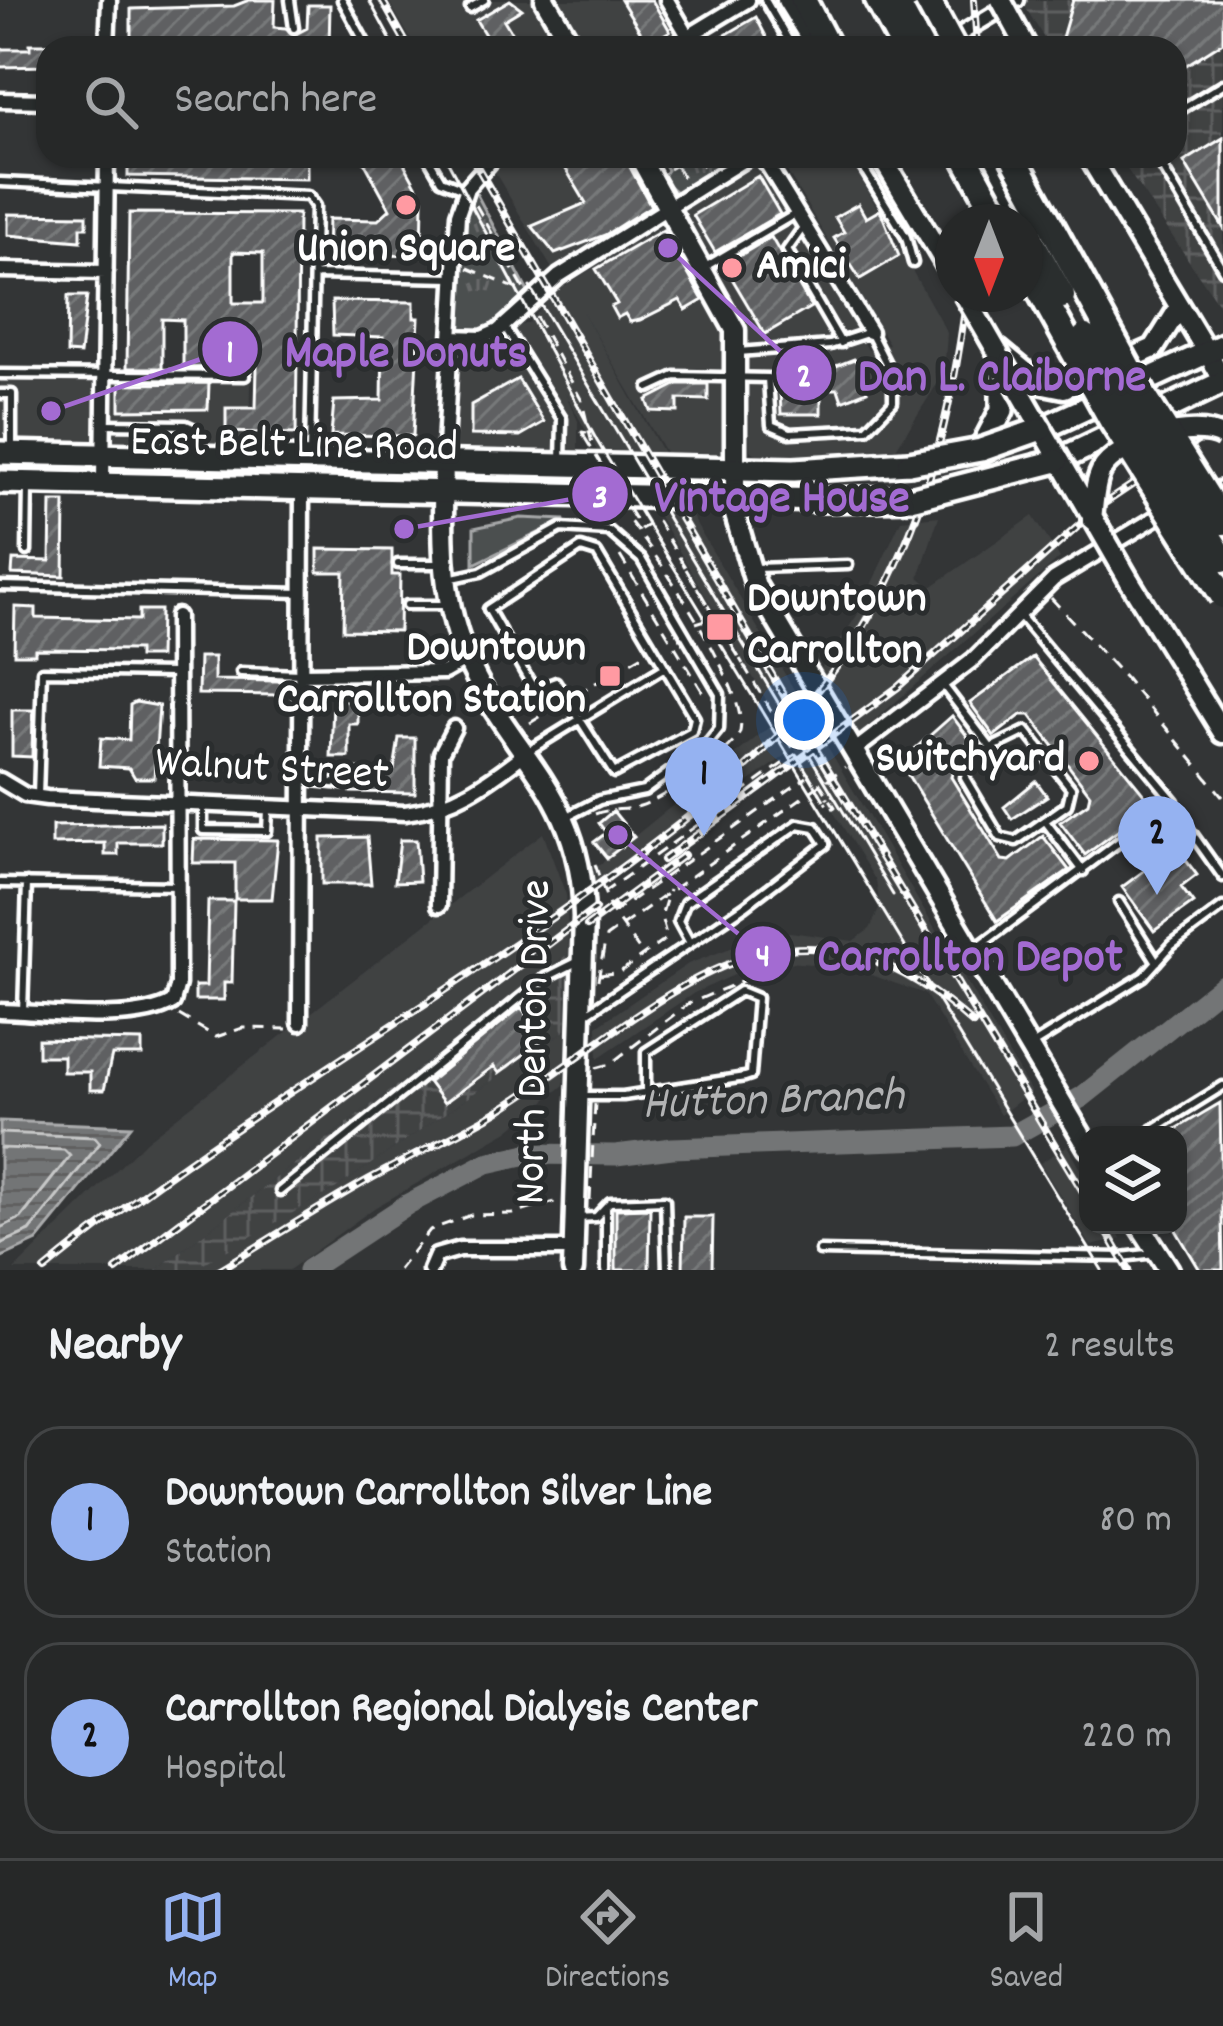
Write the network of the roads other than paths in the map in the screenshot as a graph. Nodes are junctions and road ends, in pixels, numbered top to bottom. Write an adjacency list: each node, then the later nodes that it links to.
1 (109, 0): 18 (street)
2 (290, 0): 17 (lane)
3 (342, 0): 19 (lane)
4 (484, 0): 16 (lane)
5 (544, 0): 20 (street)
6 (667, 0): 21 (street)
7 (748, 0): 22 (street)
8 (765, 0): 23 (lane)
9 (787, 0): 24 (street)
10 (803, 0): 25 (highway)
11 (878, 0): 26 (highway)
12 (899, 0): 27 (highway)
13 (927, 0): 28 (highway, bridge)
14 (1001, 0): 30 (street, bridge)
15 (1017, 0): 29 (street)
16 (470, 8)
17 (294, 28)
18 (108, 36)
19 (362, 36)
20 (566, 36)
21 (688, 36)
22 (700, 36)
23 (786, 36)
24 (809, 36)
25 (822, 36)
26 (898, 36)
27 (919, 36)
28 (946, 36)
29 (958, 36)
30 (1021, 36)
31 (1223, 84): 34 (lane)
32 (0, 100): 33 (street)
33 (36, 101)
34 (1187, 106)
35 (107, 168): 49 (street)
36 (434, 168): 50 (lane)
37 (486, 168): 50 (street)
38 (646, 168): 53 (street)
39 (731, 168): 53 (street)
40 (770, 168): 54 (street)
41 (863, 168): 57 (lane)
42 (888, 168): 55 (street)
43 (971, 168): 51 (highway, bridge)
44 (992, 168): 52 (highway)
45 (1019, 168): 104 (highway, bridge)
46 (1096, 168): 65 (street)
47 (1163, 168): 60 (lane)
48 (0, 182): 49 (lane)
49 (107, 190): 61 (street); 63 (lane)
50 (468, 192): 62 (street)
51 (991, 204)
52 (1011, 204)
53 (669, 206): 58 (street); 67 (street)
54 (803, 218): 58 (lane); 68 (street); 70 (lane)
55 (935, 246)
56 (1043, 260): 106 (highway, bridge)
57 (913, 262)
58 (705, 267): 74 (street)
59 (0, 270): 61 (street)
60 (1223, 271)
61 (106, 272): 78 (street)
62 (458, 273): 63 (lane); 69 (street)
63 (315, 275): 73 (lane)
64 (1043, 296): 113 (highway, bridge)
65 (1179, 308): 71 (street); 75 (street, bridge)
66 (975, 312): 75 (street, bridge)
67 (505, 326): 69 (street); 94 (lane)
68 (870, 332): 70 (lane); 79 (lane)
69 (451, 338): 93 (street)
70 (841, 343): 74 (lane)
71 (1215, 348): 80 (street); 84 (main road, East Belt Line Road, bridge)
72 (297, 352): 73 (lane)
73 (312, 352): 91 (lane)
74 (738, 352): 79 (street)
75 (999, 352): 84 (street, bridge); 88 (main road, bridge)
76 (245, 368): 78 (lane)
77 (0, 374): 78 (lane)
78 (104, 374): 83 (street)
79 (738, 376): 81 (lane); 95 (street)
80 (1223, 381): 92 (main road, East Belt Line Road, bridge)
81 (650, 388)
82 (0, 394): 87 (lane)
83 (104, 424): 89 (street); 90 (lane)
84 (1041, 429): 88 (main road, East Belt Line Road, bridge); 92 (street, bridge)
85 (0, 431): 87 (lane)
86 (1223, 437): 103 (street, bridge)
87 (8, 446): 89 (main road, East Belt Line Road)
88 (981, 450): 95 (main road, East Belt Line Road, bridge)
89 (103, 453): 90 (main road, East Belt Line Road); 98 (street)
90 (195, 455): 91 (main road, East Belt Line Road)
91 (310, 458): 93 (main road, East Belt Line Road)
92 (1057, 461): 102 (main road, East Belt Line Road, bridge); 103 (street, bridge)
93 (444, 464): 94 (main road, East Belt Line Road); 101 (street, North Denton Drive)
94 (561, 466): 95 (main road, East Belt Line Road)
95 (737, 467): 102 (street)
96 (0, 482): 97 (main road, East Belt Line Road)
97 (28, 482): 98 (main road, East Belt Line Road); 105 (lane)
98 (103, 483): 99 (main road, East Belt Line Road)
99 (302, 488): 101 (main road, East Belt Line Road); 112 (street)
100 (1223, 488): 116 (street)
101 (443, 489): 102 (main road, East Belt Line Road); 110 (street, North Denton Drive)
102 (736, 495): 109 (street)
103 (1092, 519): 126 (street, bridge)
104 (1223, 522)
105 (27, 550)
106 (1223, 559)
107 (398, 563): 110 (lane)
108 (848, 566): 109 (lane)
109 (748, 568): 129 (street)
110 (445, 572): 115 (street, North Denton Drive); 139 (lane)
111 (0, 586): 112 (lane)
112 (301, 593): 122 (street)
113 (1223, 596)
114 (407, 605): 115 (lane)
115 (451, 605): 118 (street, North Denton Drive)
116 (1019, 615): 123 (street); 142 (lane)
117 (177, 616): 121 (street)
118 (467, 659): 122 (street); 127 (street, North Denton Drive)
119 (665, 668): 124 (lane); 124 (lane); 124 (lane)
120 (241, 672): 122 (lane)
121 (178, 673): 133 (lane); 134 (street)
122 (301, 674): 130 (street)
123 (944, 685): 128 (lane); 129 (street)
124 (578, 720): 127 (lane)
125 (454, 728): 138 (street)
126 (1223, 733)
127 (527, 752): 138 (street, Walnut Street); 139 (street, North Denton Drive)
128 (991, 752): 140 (lane); 140 (lane)
129 (852, 757): 151 (street)
130 (300, 779): 132 (lane); 137 (street)
131 (0, 780): 133 (street, Walnut Street)
132 (343, 784)
133 (38, 796): 134 (street, Walnut Street)
134 (178, 802): 135 (street, Walnut Street); 146 (street)
135 (202, 803): 136 (street, Walnut Street); 136 (lane)
136 (268, 807): 137 (street, Walnut Street)
137 (300, 808): 138 (street, Walnut Street); 157 (street)
138 (439, 809): 148 (street)
139 (566, 817): 152 (street, North Denton Drive)
140 (1045, 821): 142 (lane)
141 (1189, 830): 143 (lane)
142 (1083, 872): 151 (lane)
143 (1223, 877)
144 (0, 883): 145 (lane)
145 (27, 884): 146 (lane); 155 (lane)
146 (178, 886): 155 (street)
147 (1119, 902): 153 (lane)
148 (439, 905)
149 (1223, 907): 153 (lane)
150 (690, 943): 150 (lane); 156 (lane)
151 (975, 949): 158 (street)
152 (581, 960): 156 (street, North Denton Drive); 164 (lane)
153 (1157, 962): 158 (lane)
154 (0, 1011): 155 (street)
155 (23, 1012)
156 (587, 1013): 161 (street, North Denton Drive)
157 (300, 1023)
158 (1029, 1047): 163 (street)
159 (1223, 1086): 162 (lane)
160 (646, 1092): 160 (lane); 161 (lane)
161 (585, 1096): 165 (street, North Denton Drive)
162 (1159, 1126)
163 (1079, 1133)
164 (280, 1191)
165 (579, 1202): 166 (lane); 168 (street, North Denton Drive)
166 (606, 1207): 173 (lane); 174 (lane)
167 (1146, 1234): 170 (street)
168 (573, 1249): 171 (street); 172 (street, North Denton Drive)
169 (820, 1251): 170 (lane)
170 (1164, 1261)
171 (430, 1269)
172 (573, 1270)
173 (606, 1270)
174 (667, 1270)

